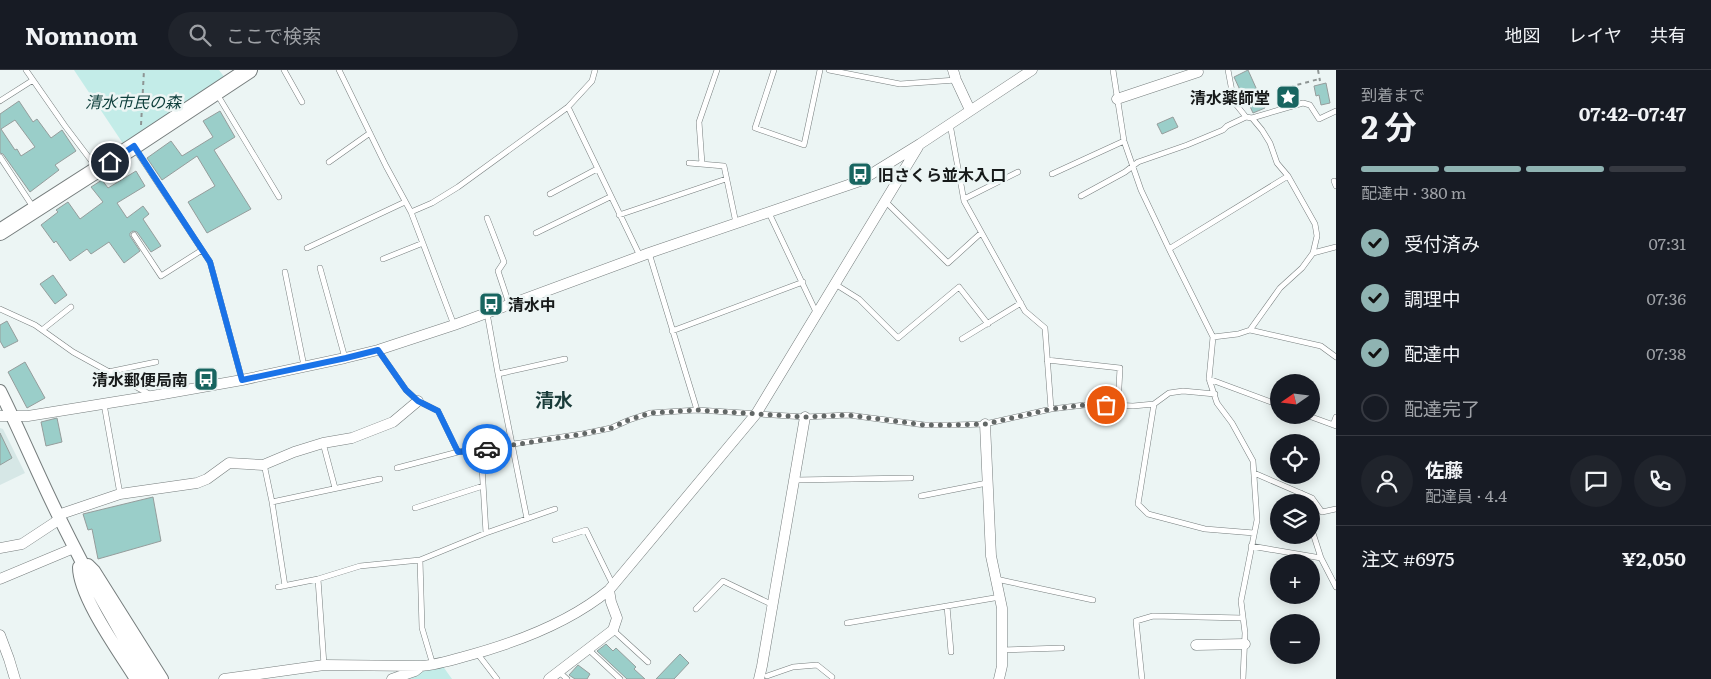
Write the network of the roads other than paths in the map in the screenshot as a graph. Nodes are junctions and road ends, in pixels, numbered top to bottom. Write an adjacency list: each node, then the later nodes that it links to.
1 (26, 70): 15 (lane)
2 (249, 70): 16 (main road)
3 (284, 70): 19 (lane)
4 (339, 70): 25 (lane)
5 (595, 70): 20 (lane)
6 (717, 70): 32 (lane)
7 (774, 70): 8 (lane)
8 (820, 70)
9 (828, 70): 14 (lane)
10 (1032, 70): 21 (street)
11 (1113, 70): 17 (lane)
12 (1228, 70): 23 (lane)
13 (1198, 72): 17 (street)
14 (955, 75): 21 (street)
15 (33, 80): 18 (lane); 35 (lane)
16 (216, 92): 27 (main road); 42 (lane)
17 (1118, 99): 26 (lane)
18 (0, 101)
19 (302, 102)
20 (568, 107): 34 (lane); 48 (lane)
21 (970, 110): 24 (street)
22 (1336, 111): 23 (lane)
23 (1249, 118): 33 (lane); 38 (lane)
24 (950, 124): 28 (street); 44 (lane)
25 (370, 133): 30 (lane); 46 (lane)
26 (1124, 141): 33 (lane); 37 (lane)
27 (137, 144): 35 (main road); 61 (lane)
28 (920, 144): 45 (street); 49 (street)
29 (0, 157): 47 (lane)
30 (329, 162)
31 (689, 163): 32 (lane)
32 (702, 164): 39 (lane)
33 (1133, 166): 41 (lane); 60 (lane)
34 (597, 169): 40 (lane); 43 (lane)
35 (98, 170): 47 (main road)
36 (1018, 172): 44 (lane)
37 (1052, 174)
38 (1288, 176): 60 (lane); 62 (lane)
39 (726, 179): 50 (lane); 52 (lane)
40 (550, 194)
41 (1081, 196)
42 (279, 197)
43 (610, 197): 50 (lane); 54 (lane)
44 (964, 200): 55 (lane)
45 (885, 201): 55 (lane); 68 (street)
46 (405, 202): 48 (lane); 59 (lane)
47 (35, 210): 53 (main road)
48 (411, 212): 57 (lane)
49 (769, 213): 52 (street); 67 (lane)
50 (619, 215): 63 (lane)
51 (487, 218): 70 (lane)
52 (736, 224): 63 (street)
53 (0, 232)
54 (536, 233)
55 (981, 233): 69 (lane)
56 (134, 235): 61 (lane)
57 (423, 244): 64 (lane); 76 (lane)
58 (1336, 247): 62 (lane)
59 (307, 248)
60 (1169, 249): 80 (lane)
61 (202, 250): 92 (lane)
62 (1313, 253): 78 (lane)
63 (644, 254): 70 (street); 79 (lane)
64 (383, 259)
65 (320, 268): 84 (lane)
66 (285, 272): 88 (lane)
67 (803, 282): 74 (lane); 79 (lane)
68 (835, 284): 74 (street); 75 (lane)
69 (1021, 303): 75 (lane); 86 (lane)
70 (509, 304): 73 (street)
71 (71, 307): 77 (lane)
72 (0, 308): 77 (lane)
73 (487, 312): 76 (street); 90 (lane)
74 (817, 314): 103 (street)
75 (988, 324): 81 (lane)
76 (454, 325): 82 (street)
77 (42, 330): 89 (lane)
78 (1250, 330): 80 (lane); 83 (lane)
79 (672, 331): 102 (lane)
80 (1213, 337): 91 (lane)
81 (962, 339)
82 (378, 350): 84 (street); 96 (lane)
83 (1336, 357)
84 (346, 358): 88 (street)
85 (565, 359): 90 (lane)
86 (1047, 360): 100 (lane); 101 (lane)
87 (156, 362): 89 (lane)
88 (304, 367): 92 (street)
89 (107, 372): 95 (lane)
90 (498, 374): 111 (lane)
91 (1210, 379): 94 (lane); 97 (lane)
92 (242, 380): 95 (street)
93 (0, 391): 104 (street)
94 (1215, 394): 99 (lane); 116 (lane)
95 (152, 396): 98 (street)
96 (418, 401): 110 (street); 113 (lane)
97 (1270, 402)
98 (104, 404): 104 (street); 123 (lane)
99 (1154, 404): 100 (lane); 134 (lane)
100 (1118, 405): 101 (lane)
101 (1051, 409): 108 (lane)
102 (697, 410): 103 (lane); 111 (lane)
103 (756, 414): 105 (lane); 148 (street)
104 (7, 416): 131 (street)
105 (805, 417): 108 (lane); 119 (street)
106 (1336, 417): 109 (lane)
107 (1320, 420): 109 (lane)
108 (985, 424): 120 (street)
109 (1334, 426)
110 (323, 443): 114 (street); 122 (lane)
111 (512, 445): 112 (lane); 132 (lane)
112 (481, 450): 113 (lane); 121 (lane)
113 (458, 452): 115 (lane)
114 (264, 464): 123 (street); 126 (lane)
115 (397, 468)
116 (1254, 473): 124 (lane); 134 (lane)
117 (911, 478): 119 (lane)
118 (380, 479): 122 (lane)
119 (794, 480): 151 (street)
120 (987, 483): 125 (lane); 144 (street)
121 (483, 486): 127 (lane); 133 (lane)
122 (335, 488): 126 (lane)
123 (120, 494): 131 (street)
124 (1301, 494)
125 (921, 496)
126 (272, 502): 145 (lane)
127 (414, 508)
128 (554, 509): 132 (lane)
129 (1320, 509): 130 (lane)
130 (1336, 509)
131 (59, 517): 138 (street); 139 (street)
132 (527, 519): 133 (lane)
133 (486, 533): 141 (lane)
134 (1254, 533): 137 (lane)
135 (555, 540): 148 (lane)
136 (1316, 544): 140 (lane)
137 (1251, 546): 140 (lane); 154 (lane)
138 (0, 548)
139 (77, 552): 142 (street); 174 (street); 175 (street); 176 (street)
140 (1321, 558): 147 (lane)
141 (420, 560): 143 (lane); 167 (lane)
142 (0, 579)
143 (318, 579): 145 (lane); 166 (lane)
144 (996, 579): 149 (street); 150 (lane)
145 (285, 586): 146 (lane)
146 (278, 587)
147 (1336, 587)
148 (611, 588): 156 (street); 164 (street)
149 (1000, 597): 152 (lane); 162 (street)
150 (1093, 600)
151 (773, 605): 153 (lane); 172 (street)
152 (948, 606): 155 (lane); 163 (lane)
153 (696, 609)
154 (1243, 618): 158 (lane); 183 (lane)
155 (847, 623)
156 (613, 630): 160 (street); 165 (lane)
157 (0, 635): 173 (street)
158 (1245, 644): 159 (street); 184 (lane)
159 (1196, 645)
160 (588, 648): 169 (street); 181 (lane)
161 (1062, 648): 162 (lane)
162 (1002, 650): 182 (street)
163 (951, 652)
164 (477, 653): 167 (street); 179 (lane)
165 (648, 662)
166 (324, 665): 168 (street); 170 (street)
167 (433, 665): 168 (street)
168 (421, 666): 178 (street)
169 (553, 676): 180 (lane)
170 (257, 677): 177 (street)
171 (832, 677): 172 (lane)
172 (765, 678)
173 (15, 679)
174 (136, 679)
175 (149, 679)
176 (162, 679)
177 (224, 679)
178 (392, 679)
179 (497, 679)
180 (567, 679)
181 (620, 679)
182 (999, 679)
183 (1142, 679)
184 (1243, 679)

